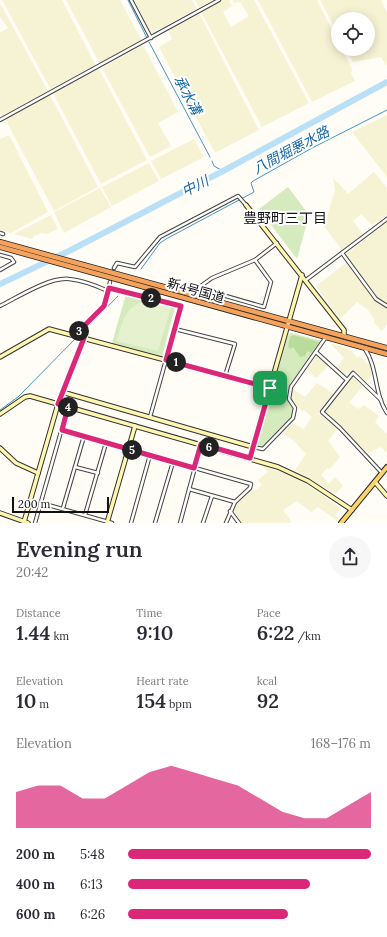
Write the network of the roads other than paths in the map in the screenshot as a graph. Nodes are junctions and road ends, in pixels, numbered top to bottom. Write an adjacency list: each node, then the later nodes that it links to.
1 (131, 0): 3 (street)
2 (219, 0): 3 (street)
3 (151, 38): 4 (street)
4 (0, 120)
5 (246, 204): 8 (street); 13 (street)
6 (387, 219): 10 (street)
7 (0, 242): 21 (highway, 新4号国道)
8 (277, 243): 12 (street); 15 (street)
9 (0, 247): 22 (highway, 新4号国道)
10 (342, 253): 16 (street); 20 (street)
11 (0, 255): 14 (street)
12 (255, 260): 12 (street)
13 (114, 268)
14 (0, 270)
15 (302, 275): 16 (street); 21 (street)
16 (306, 280): 25 (street)
17 (110, 282): 18 (street)
18 (109, 290): 19 (street); 23 (street); 24 (street)
19 (0, 306)
20 (387, 306)
21 (289, 321): 22 (street); 25 (highway, 新4号国道)
22 (287, 326): 27 (highway, 新4号国道); 37 (street)
23 (174, 328): 34 (street); 35 (street)
24 (75, 335): 26 (street); 33 (street)
25 (344, 336): 28 (highway, 新4号国道)
26 (82, 337): 34 (street); 38 (street)
27 (326, 337): 29 (highway, 新4号国道); 31 (street)
28 (386, 346)
29 (364, 347): 32 (highway, 新4号国道); 39 (street)
30 (0, 351): 33 (street)
31 (316, 352): 36 (street); 50 (street)
32 (387, 354)
33 (1, 356)
34 (166, 360): 35 (street); 44 (street)
35 (225, 376): 37 (street)
36 (346, 380): 39 (street); 61 (street)
37 (270, 388): 50 (street)
38 (62, 392): 40 (street); 44 (street)
39 (381, 400): 42 (street)
40 (58, 404): 41 (street); 43 (street); 59 (street)
41 (68, 407): 45 (street); 46 (street)
42 (387, 413)
43 (0, 414)
44 (150, 417): 50 (street)
45 (135, 426): 49 (street); 52 (street)
46 (62, 430): 47 (street); 67 (street)
47 (84, 436): 48 (street); 57 (street)
48 (106, 443): 52 (street); 60 (street)
49 (201, 444): 54 (street); 58 (street)
50 (253, 447): 54 (street)
51 (0, 448): 59 (street)
52 (128, 449): 53 (street); 74 (street)
53 (150, 455): 55 (street); 77 (street)
54 (250, 458): 69 (street)
55 (173, 462): 58 (street); 78 (street)
56 (387, 467): 61 (main road)
57 (75, 468): 60 (street); 68 (street)
58 (194, 468): 63 (street); 66 (street)
59 (38, 473): 73 (street)
60 (98, 473): 72 (street)
61 (382, 473): 62 (main road)
62 (375, 482): 65 (street); 69 (main road)
63 (189, 489): 64 (street); 79 (street)
64 (212, 496): 66 (street); 80 (street)
65 (387, 496)
66 (234, 502): 70 (street)
67 (42, 503): 68 (street); 75 (street)
68 (63, 508): 72 (street)
69 (352, 510): 83 (main road)
70 (230, 511): 81 (street); 82 (street)
71 (0, 513): 73 (street)
72 (85, 515): 74 (street)
73 (26, 522)
74 (108, 522): 76 (street)
75 (36, 523)
76 (112, 523)
77 (131, 523)
78 (155, 523)
79 (180, 523)
80 (203, 523)
81 (226, 523)
82 (239, 523)
83 (341, 523)

